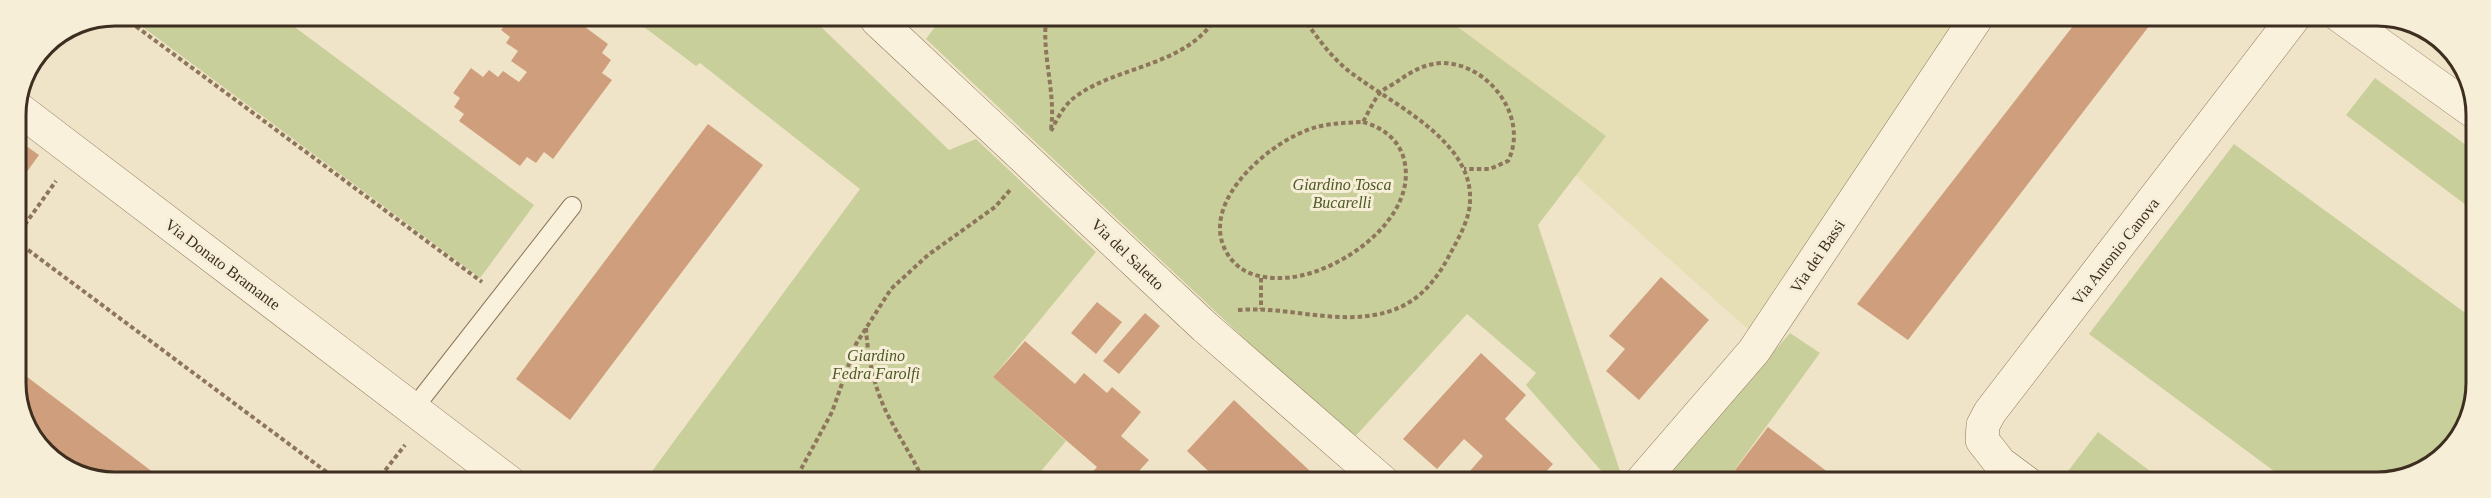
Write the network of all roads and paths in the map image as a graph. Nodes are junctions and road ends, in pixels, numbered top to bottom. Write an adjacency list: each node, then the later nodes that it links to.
1 (134, 25): 22 (path)
2 (882, 25): 25 (street, Via del Saletto)
3 (1046, 25): 13 (path)
4 (1209, 25): 13 (path)
5 (1308, 25): 9 (path)
6 (1972, 25): 32 (street, Via dei Bassi)
7 (2288, 25): 33 (street, Via Antonio Canova)
8 (2353, 25): 10 (street)
9 (1380, 93): 12 (path); 15 (path); 15 (path)
10 (2465, 106)
11 (25, 114): 26 (street, Via Donato Bramante)
12 (1363, 122): 21 (path); 21 (path)
13 (1050, 131): 14 (path)
14 (1045, 140)
15 (1464, 169): 23 (path)
16 (57, 179): 19 (path)
17 (1015, 183): 24 (path)
18 (572, 206): 22 (lane)
19 (25, 226)
20 (25, 246): 27 (path)
21 (1261, 278): 23 (path)
22 (500, 295): 26 (lane)
23 (1261, 309): 25 (path)
24 (866, 326): 29 (path); 30 (path)
25 (1205, 327): 31 (street, Via del Saletto)
26 (422, 414): 28 (street, Via Donato Bramante)
27 (327, 472)
28 (495, 472)
29 (800, 472)
30 (919, 472)
31 (1370, 472)
32 (1650, 472)
33 (2012, 472)

